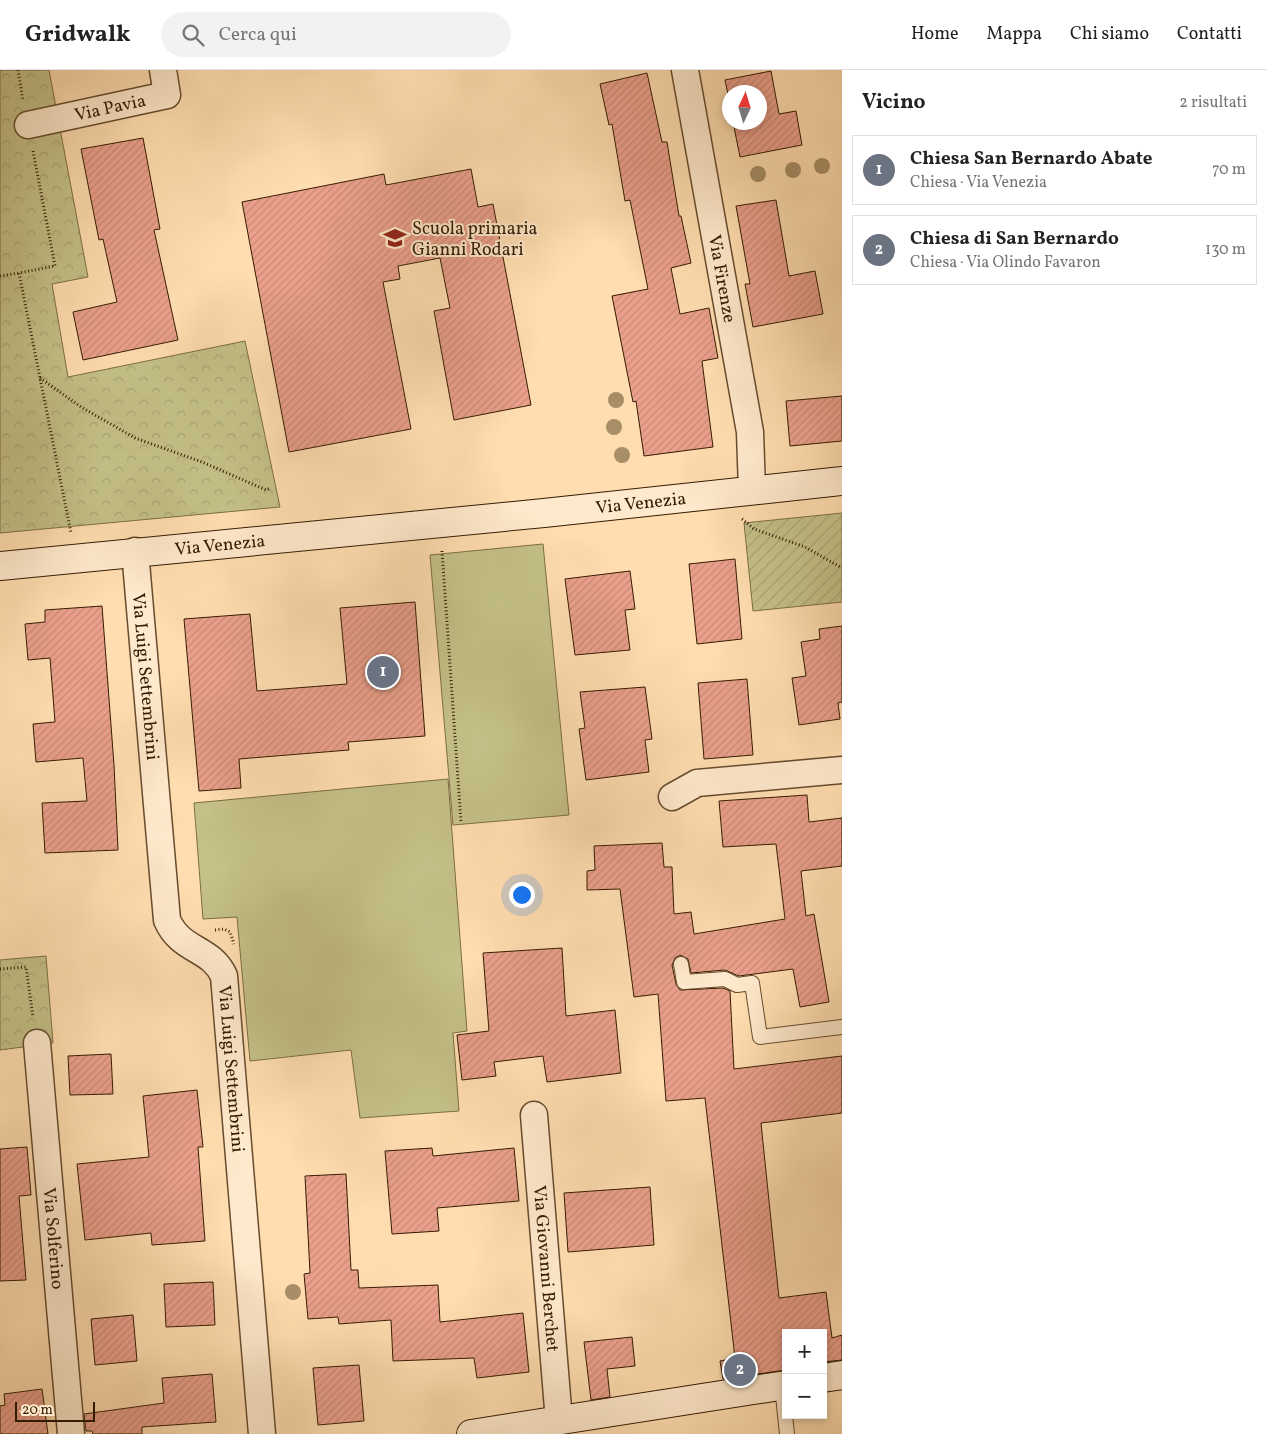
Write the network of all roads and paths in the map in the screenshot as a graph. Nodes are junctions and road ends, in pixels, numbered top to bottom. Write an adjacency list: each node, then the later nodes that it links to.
1 (163, 70): 3 (street, Via Pavia)
2 (685, 70): 9 (street, Via Firenze)
3 (28, 125): 4 (path)
4 (20, 272): 5 (path); 6 (path)
5 (0, 276)
6 (40, 377): 8 (path); 12 (path)
7 (842, 481): 9 (street, Via Venezia)
8 (270, 488)
9 (752, 490): 11 (street, Via Venezia)
10 (738, 516): 15 (path)
11 (439, 523): 13 (street, Via Venezia); 18 (path)
12 (71, 534)
13 (135, 551): 14 (street, Via Venezia); 31 (street, Via Luigi Settembrini)
14 (0, 566)
15 (842, 568)
16 (842, 770): 17 (street)
17 (672, 797)
18 (461, 822)
19 (681, 964): 21 (lane)
20 (0, 969): 22 (path)
21 (842, 1027)
22 (37, 1043): 30 (street, Via Solferino)
23 (534, 1114): 28 (street, Via Giovanni Berchet)
24 (842, 1375): 25 (street)
25 (827, 1377)
26 (782, 1386): 28 (street)
27 (786, 1419): 33 (lane)
28 (559, 1421): 29 (street)
29 (524, 1430): 32 (street)
30 (71, 1434)
31 (262, 1434)
32 (471, 1434)
33 (787, 1434)

